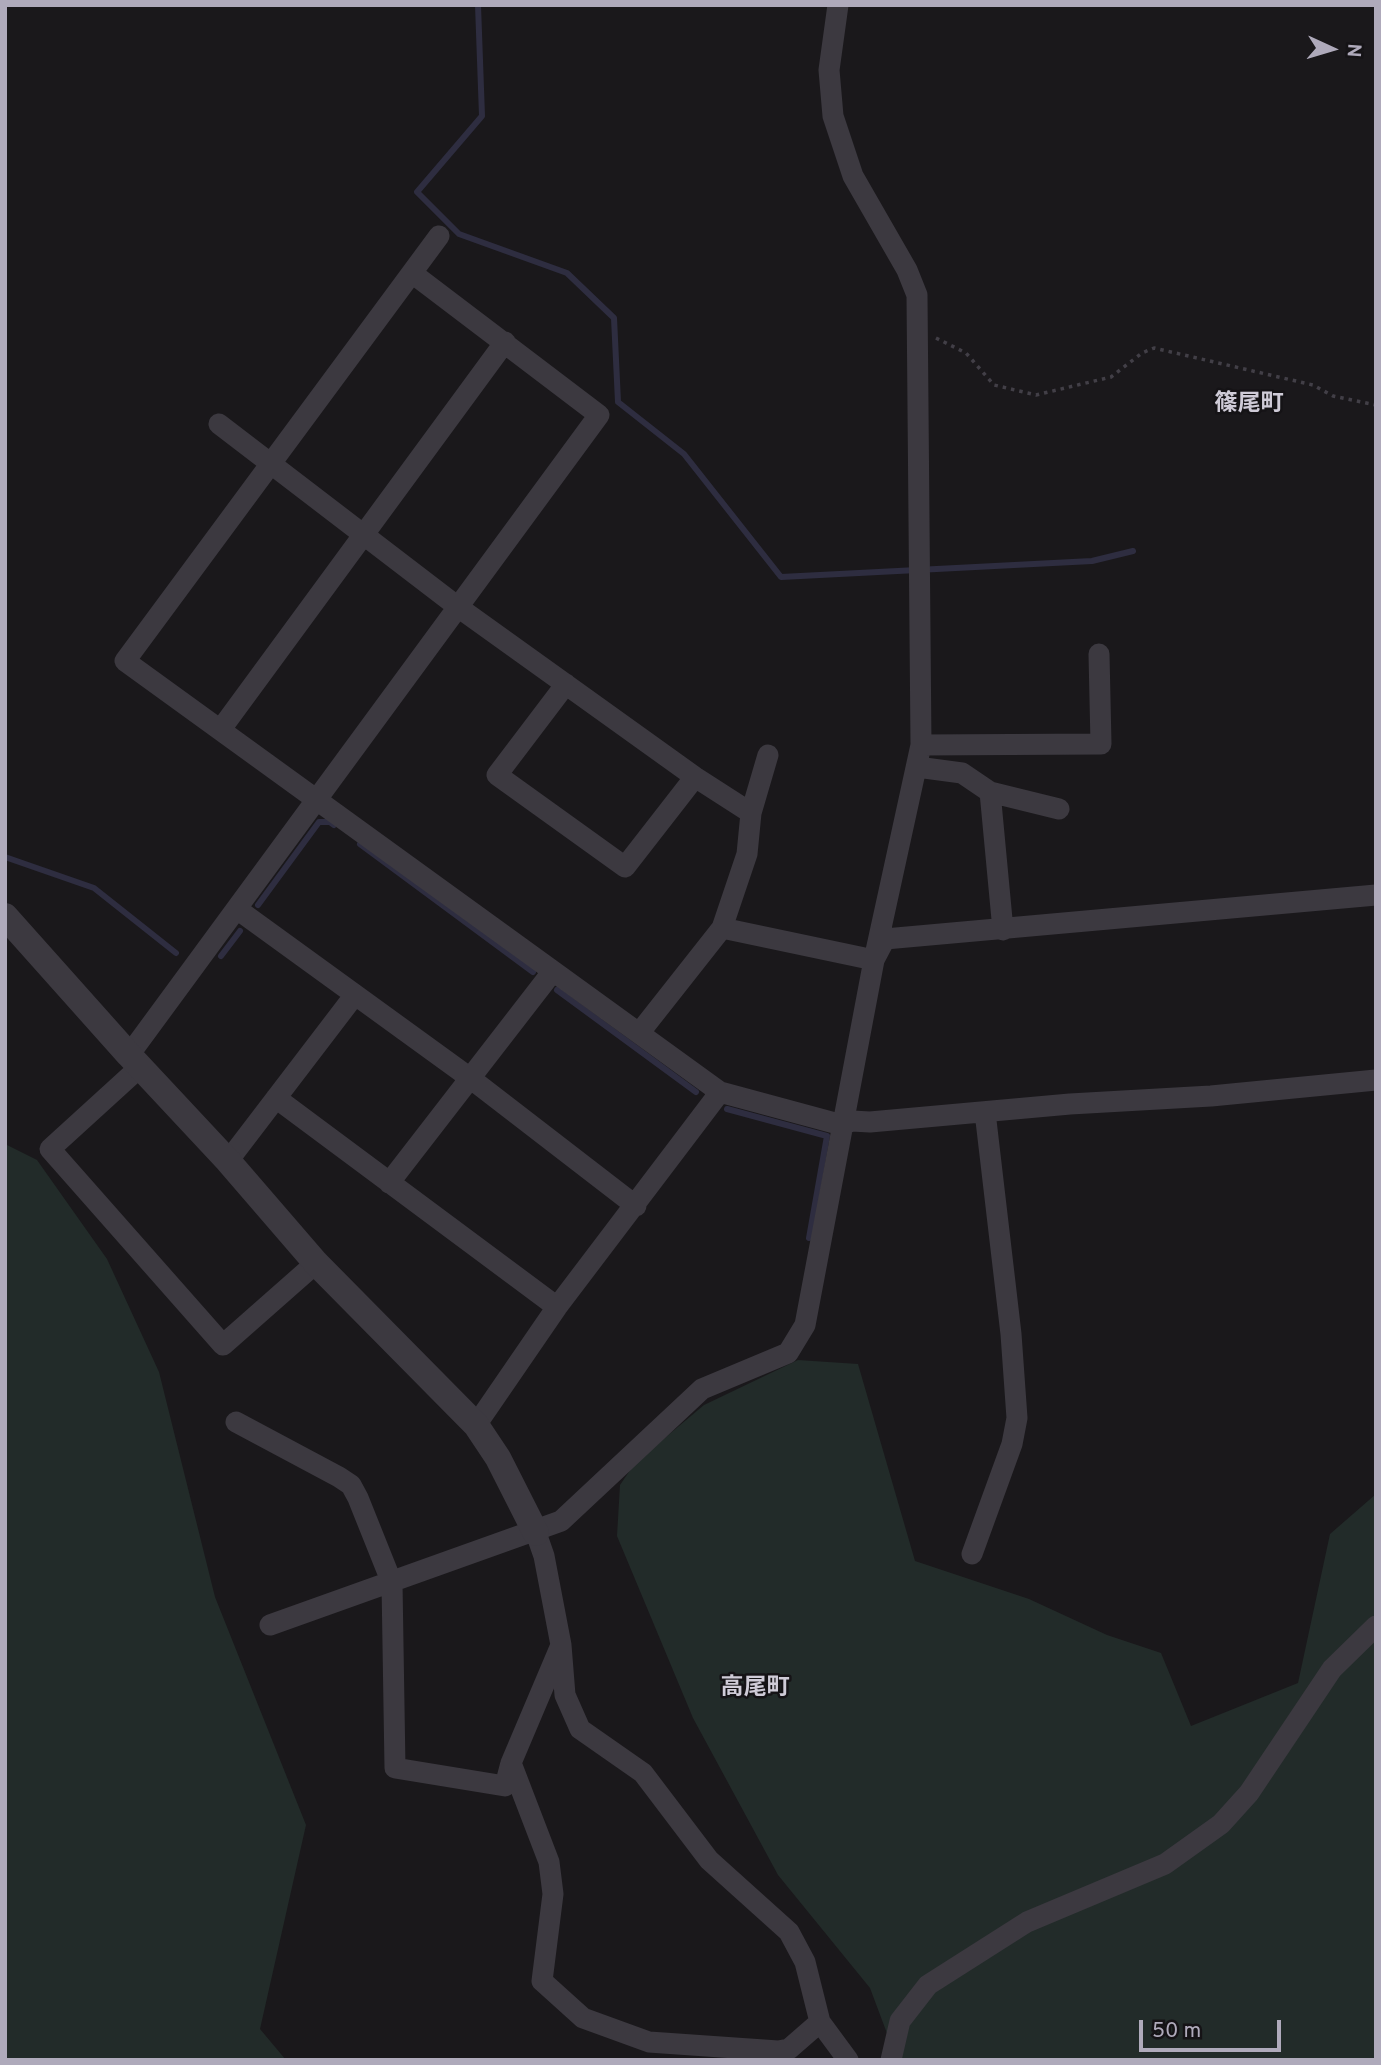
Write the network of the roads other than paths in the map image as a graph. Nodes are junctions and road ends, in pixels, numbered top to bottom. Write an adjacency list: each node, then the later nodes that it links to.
1 (838, 5): 12 (street)
2 (439, 236): 3 (street)
3 (412, 272): 4 (street); 6 (street)
4 (505, 342): 7 (street); 8 (street)
5 (219, 424): 6 (street)
6 (271, 463): 7 (street); 11 (street)
7 (364, 534): 8 (street); 11 (street)
8 (458, 607): 10 (street); 17 (street)
9 (1099, 654): 12 (street)
10 (566, 684): 15 (street); 15 (street)
11 (221, 729): 17 (street)
12 (921, 745): 14 (street)
13 (768, 755): 19 (street)
14 (917, 767): 16 (street); 25 (street)
15 (695, 777): 19 (street)
16 (990, 792): 18 (street); 24 (street)
17 (316, 797): 21 (street); 26 (street)
18 (1059, 808)
19 (751, 813): 23 (street)
20 (1376, 895): 24 (street)
21 (237, 909): 27 (street); 29 (street)
22 (5, 916): 29 (street)
23 (722, 928): 25 (street); 28 (street)
24 (1003, 930): 25 (street)
25 (874, 960): 35 (street)
26 (553, 971): 28 (street); 30 (street)
27 (354, 996): 30 (street); 33 (street)
28 (640, 1032): 32 (street)
29 (134, 1061): 36 (street); 39 (street)
30 (470, 1078): 37 (street); 38 (street)
31 (1376, 1080): 34 (street)
32 (719, 1092): 35 (street); 38 (street)
33 (276, 1098): 36 (street); 37 (street)
34 (985, 1112): 35 (street); 44 (street)
35 (842, 1125): 43 (street)
36 (228, 1161): 39 (street)
37 (389, 1183): 40 (street)
38 (636, 1206): 40 (street)
39 (316, 1263): 42 (street)
40 (557, 1307): 42 (street)
41 (236, 1422): 45 (street)
42 (475, 1425): 43 (street)
43 (536, 1533): 45 (street); 48 (street)
44 (972, 1554)
45 (392, 1583): 46 (street); 49 (street)
46 (270, 1625)
47 (1376, 1626): 52 (street)
48 (561, 1645): 49 (street); 50 (street)
49 (511, 1763): 50 (street)
50 (820, 2022): 51 (street)
51 (848, 2060)
52 (891, 2060)

